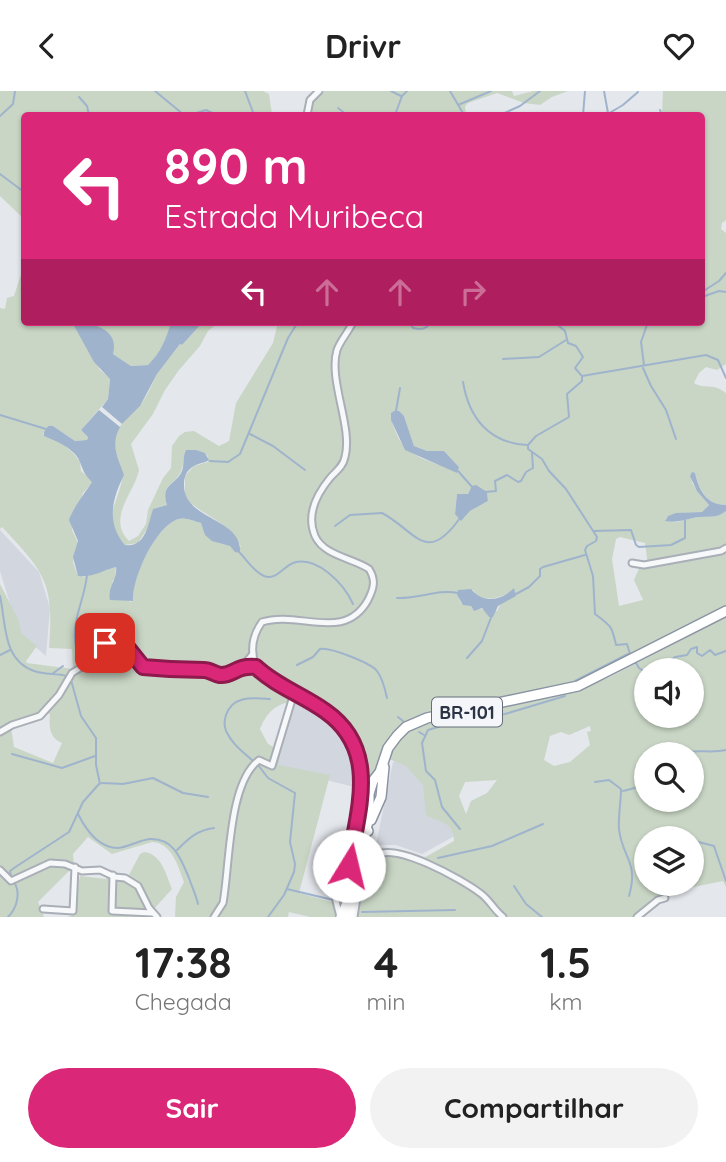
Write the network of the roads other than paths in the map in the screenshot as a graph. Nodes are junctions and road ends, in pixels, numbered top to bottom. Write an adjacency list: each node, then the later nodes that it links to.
1 (318, 91): 2 (street)
2 (308, 112)
3 (351, 326): 7 (street)
4 (726, 548): 5 (street)
5 (632, 563)
6 (726, 613): 8 (highway, BR-101)
7 (252, 655): 10 (street); 11 (street)
8 (638, 658)
9 (634, 660): 14 (highway, BR-101); 15 (highway, BR-101)
10 (242, 665): 11 (street); 13 (street)
11 (256, 667): 12 (street)
12 (294, 693): 16 (street); 25 (street)
13 (0, 731)
14 (369, 795): 15 (highway); 16 (highway, BR-101)
15 (380, 799): 16 (highway, BR-101)
16 (361, 829): 20 (highway, BR-101); 22 (street)
17 (75, 867): 18 (street); 19 (street); 23 (street)
18 (0, 870)
19 (113, 875): 24 (street); 24 (street)
20 (350, 898): 22 (street); 26 (highway)
21 (665, 898): 28 (street)
22 (335, 901): 26 (street)
23 (43, 909)
24 (154, 915)
25 (214, 917)
26 (346, 917): 27 (street)
27 (503, 917)
28 (637, 917)

